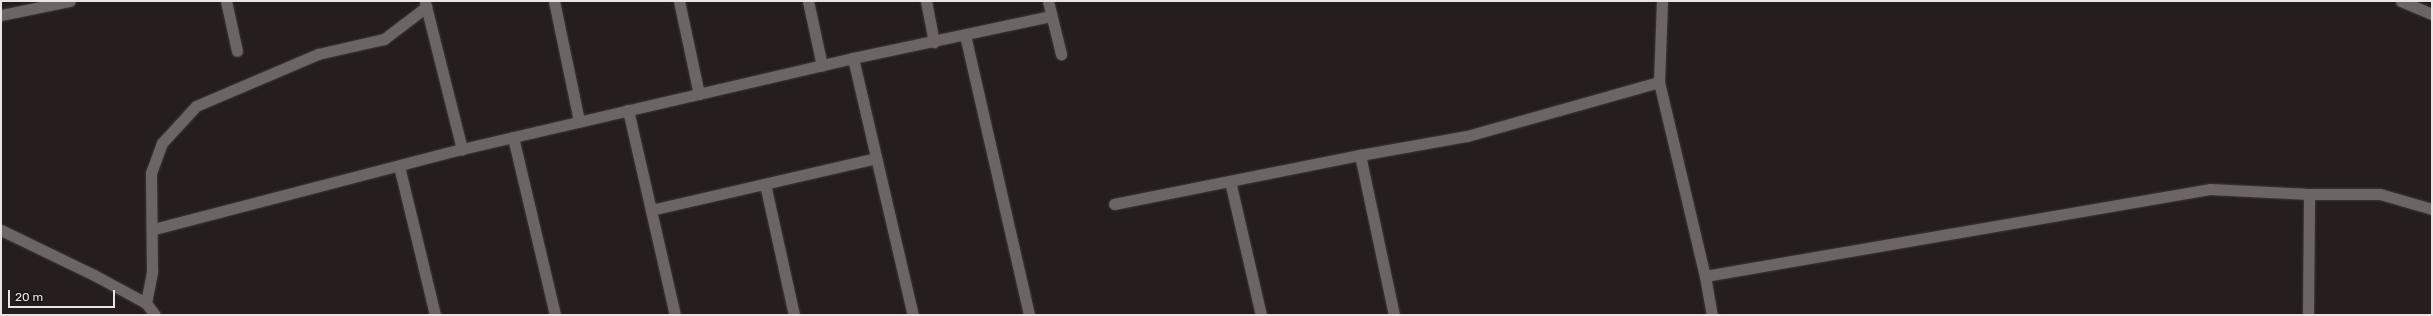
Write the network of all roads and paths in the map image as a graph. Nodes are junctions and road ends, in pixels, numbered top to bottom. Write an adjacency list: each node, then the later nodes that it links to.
1 (70, 1): 12 (street)
2 (226, 1): 16 (street)
3 (554, 1): 23 (street)
4 (679, 1): 21 (street)
5 (808, 1): 19 (street)
6 (926, 1): 15 (street)
7 (1048, 1): 13 (street)
8 (1662, 1): 20 (street)
9 (2401, 1): 11 (street)
10 (425, 4): 25 (street); 35 (street)
11 (2432, 14)
12 (1, 15)
13 (1051, 16): 14 (street); 17 (street)
14 (966, 35): 15 (street); 45 (street)
15 (934, 42): 18 (street)
16 (237, 51)
17 (1061, 54)
18 (853, 58): 19 (street); 27 (street)
19 (822, 66): 21 (street)
20 (1659, 82): 26 (street); 37 (street)
21 (699, 94): 22 (street)
22 (628, 110): 23 (street); 34 (street)
23 (579, 121): 24 (street)
24 (513, 137): 25 (street); 41 (street)
25 (462, 149): 28 (street)
26 (1360, 155): 29 (street); 47 (street)
27 (876, 158): 30 (street); 44 (street)
28 (399, 166): 35 (street); 40 (street)
29 (1230, 181): 32 (street); 46 (street)
30 (765, 184): 34 (street); 43 (street)
31 (2309, 194): 33 (street); 37 (street); 49 (street)
32 (1114, 204)
33 (2432, 209)
34 (651, 210): 42 (street)
35 (154, 229): 38 (street)
36 (1, 230): 38 (street)
37 (1705, 276): 48 (street)
38 (146, 303): 39 (street)
39 (155, 315)
40 (436, 315)
41 (555, 315)
42 (675, 315)
43 (794, 315)
44 (913, 315)
45 (1029, 315)
46 (1261, 315)
47 (1394, 315)
48 (1712, 315)
49 (2308, 315)

